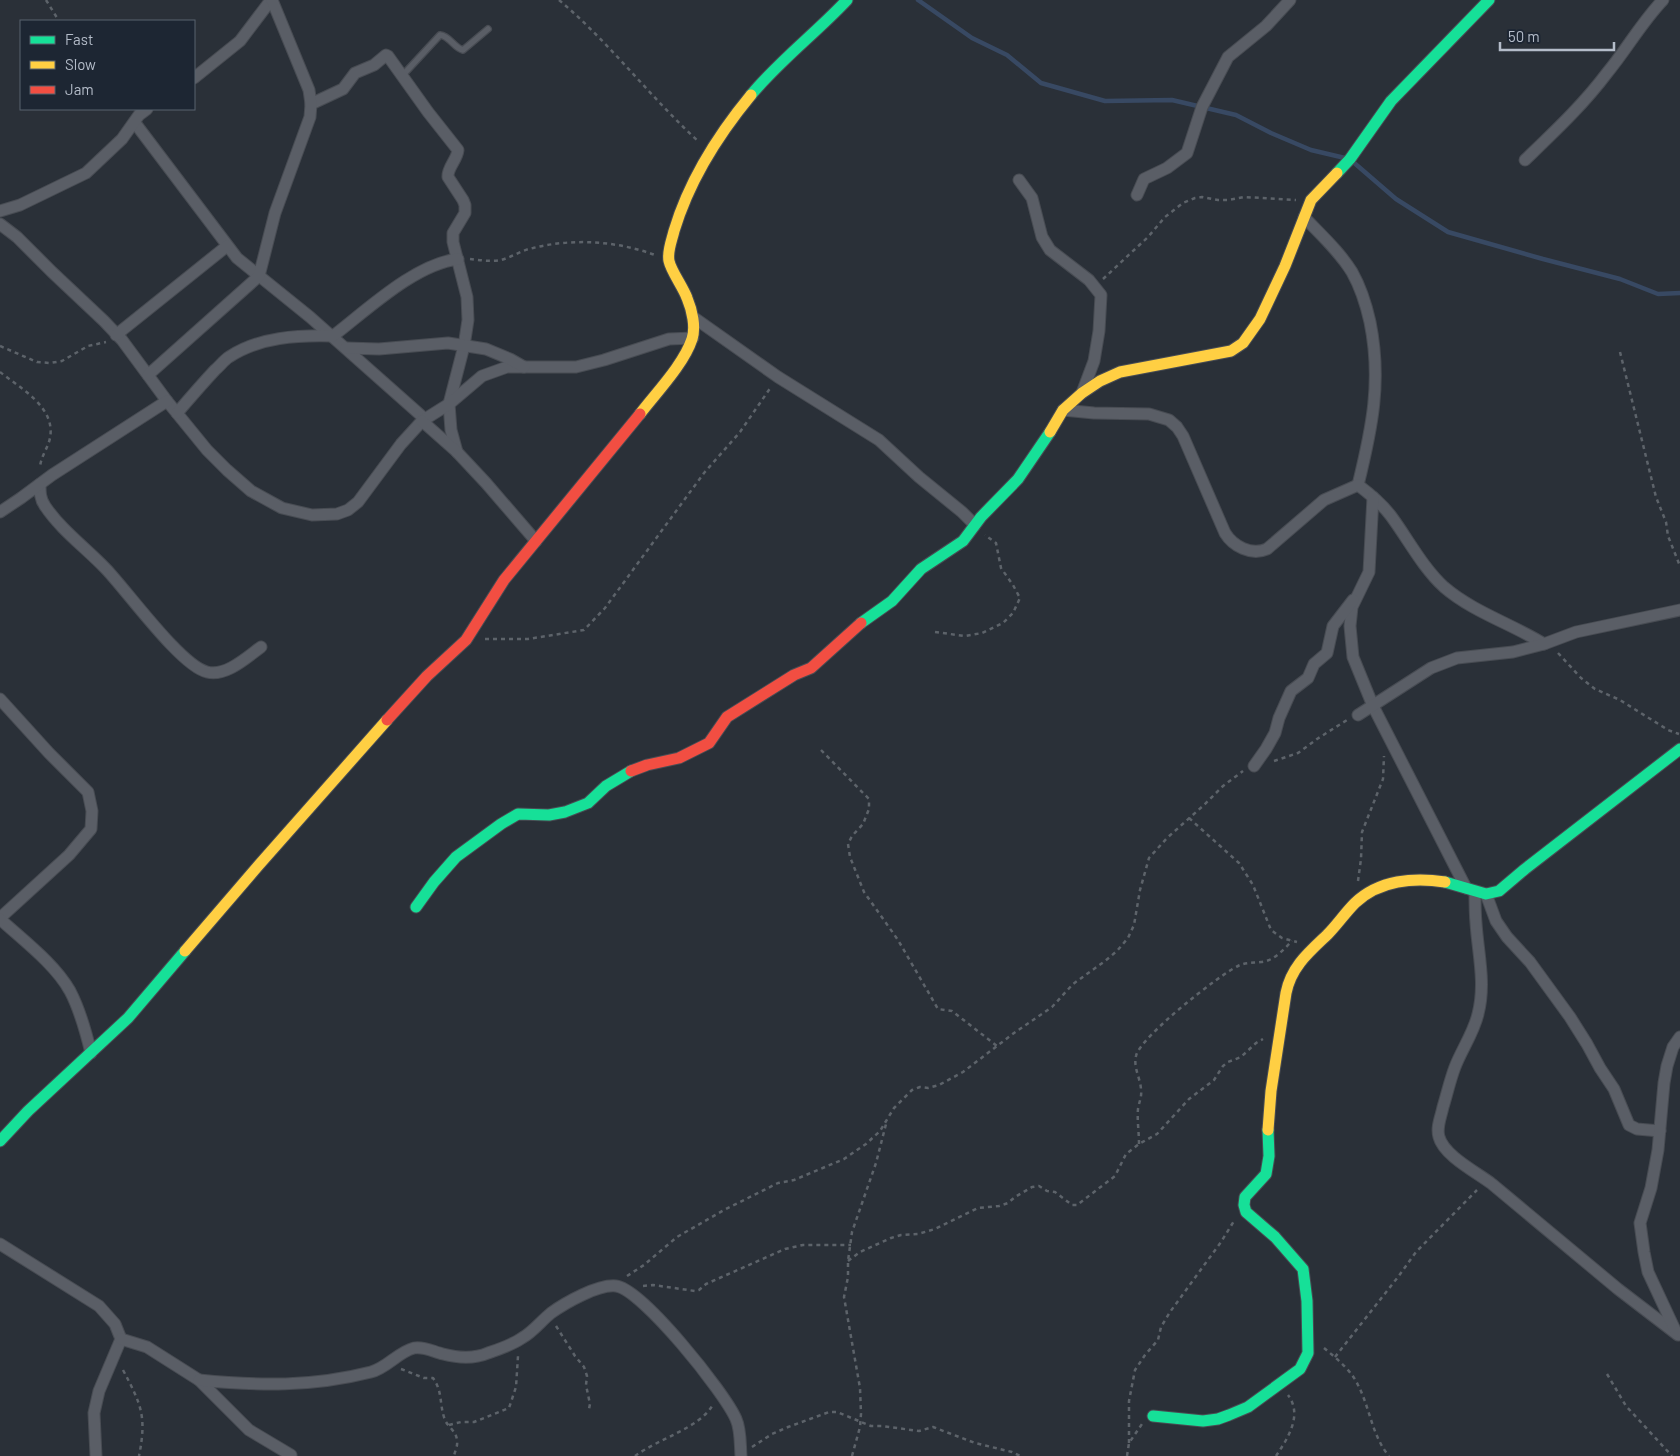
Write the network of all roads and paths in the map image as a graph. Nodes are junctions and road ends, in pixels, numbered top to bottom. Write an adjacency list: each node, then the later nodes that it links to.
1 (46, 0): 8 (path)
2 (271, 0): 11 (street); 12 (street)
3 (559, 0): 15 (path)
4 (846, 0): 15 (street)
5 (1290, 0): 18 (street)
6 (1489, 0): 19 (street)
7 (1663, 0): 16 (street)
8 (58, 20)
9 (488, 29): 10 (lane)
10 (402, 76): 12 (street); 24 (street)
11 (195, 77)
12 (311, 104): 26 (street)
13 (146, 110): 14 (street)
14 (135, 123): 20 (street); 23 (street)
15 (710, 151): 25 (street)
16 (1525, 160)
17 (1020, 180): 27 (street)
18 (1137, 195)
19 (1311, 200): 21 (street); 27 (path)
20 (0, 211)
21 (1304, 217): 40 (street); 48 (street)
22 (0, 224): 29 (street)
23 (227, 246): 26 (street); 29 (street)
24 (458, 259): 25 (path); 30 (street); 33 (street)
25 (669, 261): 28 (street)
26 (259, 276): 30 (street); 38 (street)
27 (1095, 287): 40 (street)
28 (693, 317): 31 (street); 39 (street)
29 (116, 335): 32 (path); 38 (street)
30 (333, 336): 34 (street); 44 (street)
31 (693, 338): 36 (street); 52 (street)
32 (0, 346)
33 (464, 346): 34 (street); 36 (street); 42 (street)
34 (346, 348): 45 (street)
35 (1620, 352): 53 (path)
36 (524, 368): 42 (street)
37 (0, 372): 47 (path)
38 (148, 375): 41 (street)
39 (778, 378): 51 (street); 57 (path)
40 (1082, 393): 43 (street)
41 (166, 401): 44 (street); 47 (street)
42 (449, 404): 45 (street); 46 (street)
43 (1063, 410): 48 (street); 51 (street)
44 (177, 413): 45 (street)
45 (423, 420): 46 (street)
46 (456, 452): 52 (street)
47 (40, 484): 50 (street); 59 (street)
48 (1358, 485): 49 (street)
49 (1373, 496): 54 (street); 58 (street)
50 (0, 512)
51 (975, 525): 56 (path); 71 (street)
52 (536, 541): 57 (street)
53 (1680, 566)
54 (1359, 593): 61 (street); 67 (street)
55 (1680, 610): 58 (street)
56 (935, 632)
57 (466, 640): 78 (street)
58 (1544, 644): 61 (street); 64 (path)
59 (262, 647)
60 (0, 699): 72 (street)
61 (1373, 706): 62 (street); 63 (street)
62 (1358, 715): 67 (path)
63 (1386, 732): 69 (street); 70 (path)
64 (1680, 734)
65 (1680, 749): 69 (street)
66 (821, 750): 77 (path)
67 (1254, 766): 68 (path)
68 (1189, 818): 73 (path); 77 (path)
69 (1476, 891): 70 (street); 80 (street); 83 (street)
70 (1355, 903): 74 (street)
71 (416, 907)
72 (0, 918): 78 (street)
73 (1292, 941): 74 (path); 82 (path)
74 (1316, 947): 75 (street)
75 (1281, 1025): 82 (path); 84 (street)
76 (1678, 1043): 80 (street)
77 (997, 1046): 79 (path)
78 (90, 1053): 81 (street)
79 (887, 1121): 86 (path); 88 (path)
80 (1660, 1131): 92 (street)
81 (0, 1142)
82 (1139, 1144): 87 (path)
83 (1487, 1180): 92 (street); 96 (path)
84 (1244, 1204): 91 (street); 106 (path)
85 (0, 1244): 93 (street)
86 (851, 1245): 87 (path); 89 (path)
87 (848, 1261): 104 (path)
88 (609, 1287): 89 (street); 90 (street)
89 (628, 1291): 101 (street)
90 (550, 1314): 94 (street); 102 (path)
91 (1308, 1335): 96 (path); 100 (street)
92 (1679, 1338)
93 (121, 1339): 95 (street); 99 (street)
94 (520, 1340): 97 (street); 105 (path)
95 (115, 1354): 109 (street); 110 (path)
96 (1334, 1357): 117 (path)
97 (385, 1364): 99 (street); 105 (path)
98 (1607, 1374): 118 (path)
99 (199, 1380): 107 (street)
100 (1280, 1384): 103 (street); 116 (path)
101 (720, 1394): 108 (street); 112 (path)
102 (589, 1409)
103 (1153, 1416): 106 (path)
104 (861, 1422): 108 (path); 113 (path); 114 (path)
105 (449, 1425): 111 (path)
106 (1129, 1443): 115 (path)
107 (291, 1455)
108 (741, 1455)
109 (96, 1456)
110 (139, 1456)
111 (454, 1456)
112 (635, 1456)
113 (852, 1456)
114 (1020, 1456)
115 (1127, 1456)
116 (1276, 1456)
117 (1389, 1456)
118 (1672, 1456)

